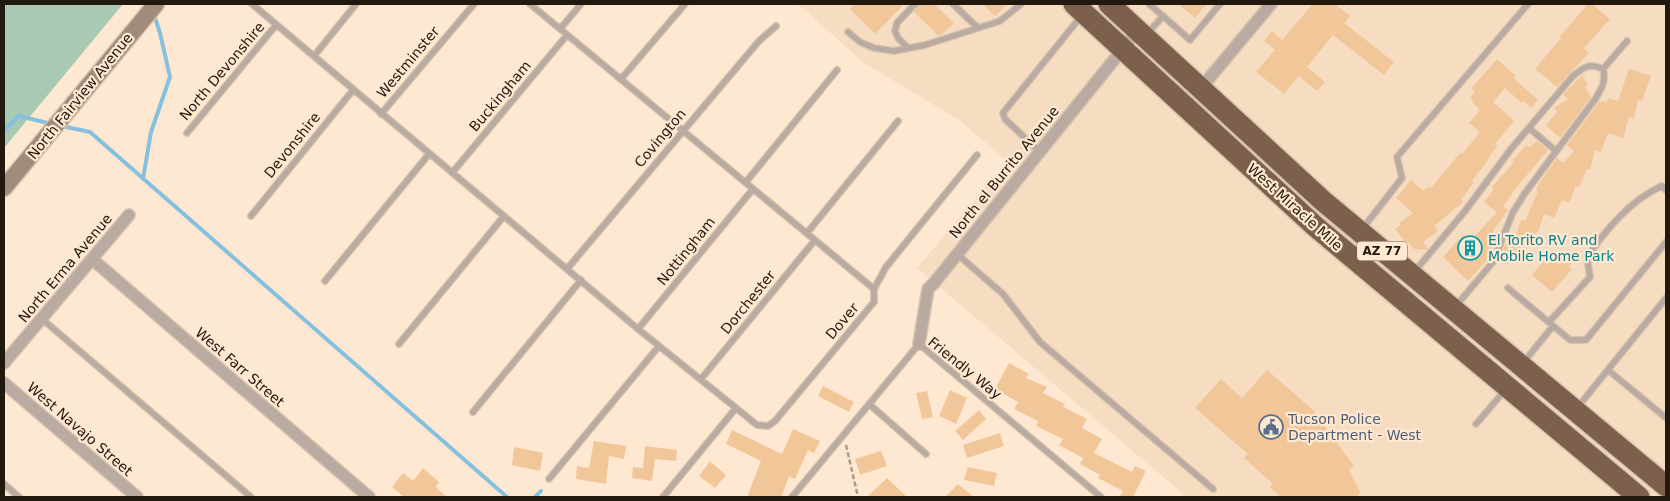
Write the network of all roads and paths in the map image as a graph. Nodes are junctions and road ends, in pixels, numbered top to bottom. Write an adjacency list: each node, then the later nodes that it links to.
1 (156, 4): 45 (street, North Fairview Avenue)
2 (252, 4): 18 (lane)
3 (356, 4): 28 (lane)
4 (474, 4): 34 (lane, Westminster)
5 (530, 4): 21 (lane)
6 (581, 4): 21 (lane)
7 (685, 4): 31 (lane)
8 (915, 4): 26 (lane)
9 (953, 4): 20 (lane)
10 (1021, 4): 20 (lane)
11 (1109, 4): 23 (highway, West Miracle Mile / AZ 77)
12 (1149, 4): 17 (lane)
13 (1220, 4): 17 (lane)
14 (1271, 4): 32 (street)
15 (1528, 4): 51 (lane)
16 (1079, 8): 27 (highway, West Miracle Mile / AZ 77); 40 (lane)
17 (1163, 16): 23 (lane)
18 (276, 25): 28 (lane); 38 (lane, North Devonshire)
19 (776, 26): 37 (lane, Covington)
20 (978, 28): 26 (lane)
21 (560, 29): 24 (lane)
22 (848, 32): 26 (lane)
23 (1141, 33): 27 (street, North el Burrito Avenue); 32 (highway, West Miracle Mile / AZ 77)
24 (567, 35): 31 (lane); 43 (lane, Buckingham)
25 (1627, 41): 30 (lane)
26 (908, 48)
27 (1122, 49): 40 (street, North el Burrito Avenue); 76 (highway, West Miracle Mile / AZ 77)
28 (314, 56): 33 (lane)
29 (836, 70): 44 (lane)
30 (1603, 70): 36 (lane); 39 (lane)
31 (621, 79): 37 (lane)
32 (1201, 88): 51 (highway, West Miracle Mile / AZ 77)
33 (353, 90): 34 (lane); 49 (lane, Devonshire)
34 (381, 114): 41 (lane)
35 (898, 121): 52 (lane)
36 (1529, 128): 39 (lane); 58 (lane)
37 (683, 130): 44 (lane); 57 (lane, Covington)
38 (187, 132)
39 (1556, 151): 64 (lane)
40 (1040, 152): 55 (street, North el Burrito Avenue)
41 (429, 154): 43 (lane); 60 (lane)
42 (977, 155): 62 (lane, Dover)
43 (452, 173): 50 (lane)
44 (746, 182): 46 (lane)
45 (4, 188)
46 (753, 189): 52 (lane); 67 (lane, Nottingham)
47 (1666, 190): 66 (lane)
48 (129, 215): 56 (street, North Erma Avenue)
49 (251, 216)
50 (504, 216): 57 (lane); 68 (lane)
51 (1360, 232): 58 (highway, West Miracle Mile / AZ 77)
52 (807, 233): 53 (lane)
53 (815, 240): 62 (lane); 74 (lane, Dorchester)
54 (1666, 242): 66 (lane)
55 (957, 254): 69 (street, North el Burrito Avenue); 88 (lane)
56 (92, 259): 65 (street, North Erma Avenue); 92 (street, West Farr Street)
57 (567, 269): 59 (lane)
58 (1412, 275): 64 (highway, West Miracle Mile / AZ 77)
59 (581, 280): 67 (lane); 80 (lane)
60 (325, 281)
61 (1508, 288): 66 (lane)
62 (874, 289): 78 (lane, Dover)
63 (1666, 298): 73 (lane)
64 (1454, 309): 72 (highway, West Miracle Mile / AZ 77)
65 (42, 318): 71 (street, North Erma Avenue); 91 (lane)
66 (1551, 324): 72 (lane)
67 (638, 329): 70 (lane)
68 (399, 344)
69 (919, 344): 77 (lane, Friendly Way); 96 (lane, Friendly Way)
70 (659, 346): 74 (lane); 85 (lane)
71 (4, 363)
72 (1521, 365): 79 (highway, West Miracle Mile / AZ 77)
73 (1608, 370): 79 (lane); 81 (lane)
74 (701, 380): 78 (lane)
75 (4, 383): 90 (street, West Navajo Street)
76 (1507, 387): 82 (lane); 97 (highway, West Miracle Mile / AZ 77)
77 (870, 404): 83 (lane, Friendly Way); 84 (lane)
78 (736, 408): 93 (lane)
79 (1576, 410): 87 (highway, West Miracle Mile / AZ 77)
80 (473, 412)
81 (1666, 418)
82 (1476, 424)
83 (843, 436): 94 (lane, Friendly Way); 95 (path)
84 (926, 454)
85 (549, 480)
86 (4, 484): 89 (lane)
87 (1666, 486)
88 (1213, 489)
89 (19, 497)
90 (136, 497)
91 (251, 497)
92 (369, 497)
93 (663, 497)
94 (792, 497)
95 (858, 497)
96 (1101, 497)
97 (1639, 497)

